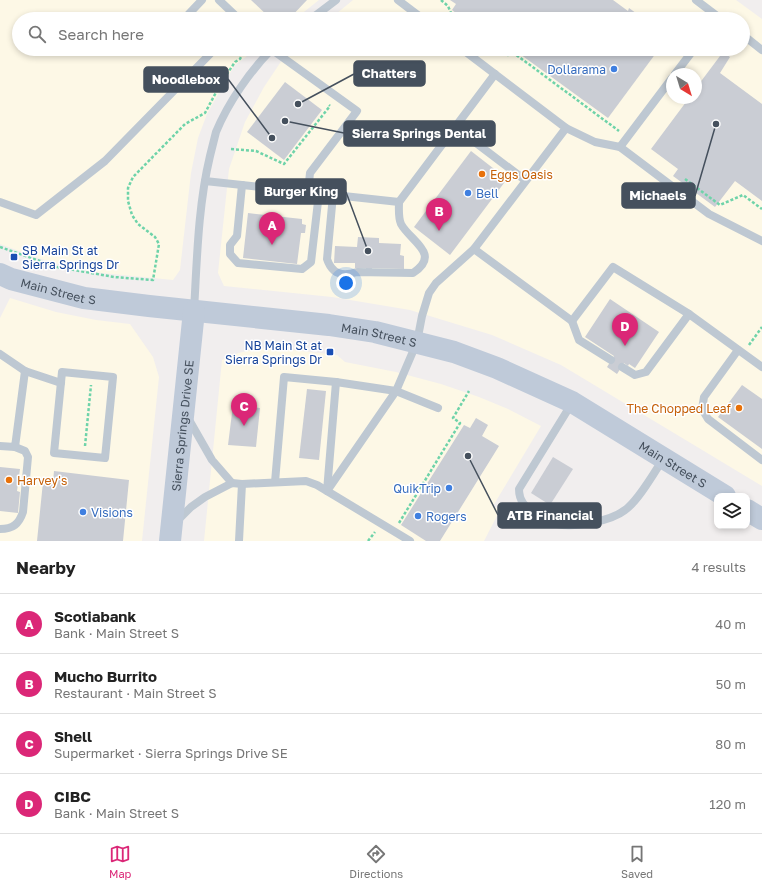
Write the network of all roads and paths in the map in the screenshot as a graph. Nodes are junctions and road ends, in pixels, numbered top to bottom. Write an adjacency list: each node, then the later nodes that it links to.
1 (202, 0): 7 (lane)
2 (218, 0): 8 (lane)
3 (336, 0): 9 (lane)
4 (398, 0): 10 (lane)
5 (441, 0): 11 (path)
6 (696, 0): 12 (lane)
7 (191, 12)
8 (231, 12)
9 (320, 12)
10 (414, 12)
11 (451, 12)
12 (711, 12)
13 (750, 41): 14 (lane)
14 (762, 50)
15 (208, 56): 38 (lane)
16 (242, 56): 42 (path)
17 (265, 56): 33 (lane)
18 (282, 56): 35 (lane)
19 (471, 56): 23 (lane)
20 (518, 56): 28 (path)
21 (689, 56): 22 (lane)
22 (680, 68)
23 (495, 74): 26 (lane); 27 (lane)
24 (666, 86): 29 (lane)
25 (324, 101): 30 (path)
26 (455, 127): 32 (lane); 39 (lane)
27 (566, 128): 29 (lane); 32 (lane)
28 (619, 131)
29 (620, 147): 41 (lane)
30 (231, 149)
31 (683, 178): 40 (path)
32 (526, 180): 43 (lane)
33 (205, 181): 34 (lane); 45 (lane)
34 (242, 185): 35 (lane); 36 (lane)
35 (308, 192): 36 (lane)
36 (320, 193): 37 (lane)
37 (333, 195): 39 (lane); 39 (lane)
38 (0, 202)
39 (399, 202)
40 (762, 209)
41 (762, 241)
42 (0, 247)
43 (474, 249): 47 (lane); 49 (lane)
44 (0, 274): 45 (main road, Main Street S)
45 (194, 311): 49 (main road, Main Street S); 63 (main road, Sierra Springs Drive SE)
46 (689, 314): 47 (lane); 50 (lane); 53 (lane)
47 (572, 320): 52 (lane)
48 (762, 328): 50 (path)
49 (417, 342): 59 (lane); 61 (main road, Main Street S)
50 (741, 352): 54 (lane); 68 (lane)
51 (0, 354): 55 (lane)
52 (611, 360)
53 (622, 367)
54 (762, 367)
55 (25, 371): 58 (lane); 65 (lane)
56 (92, 375): 58 (lane); 66 (path); 66 (lane)
57 (336, 382): 59 (lane); 69 (lane); 72 (lane)
58 (61, 383): 66 (lane)
59 (396, 392): 62 (lane); 72 (lane)
60 (469, 392): 76 (path)
61 (572, 402): 67 (main road, Main Street S); 67 (lane)
62 (438, 408)
63 (184, 411): 70 (lane); 78 (main road, Sierra Springs Drive SE)
64 (0, 446): 65 (lane)
65 (15, 447): 77 (lane)
66 (84, 456)
67 (664, 458): 73 (main road, Main Street S)
68 (762, 460)
69 (275, 482): 71 (lane); 72 (lane)
70 (232, 483): 71 (lane); 78 (lane)
71 (242, 484): 79 (lane)
72 (327, 491): 76 (lane)
73 (720, 493)
74 (750, 512): 75 (main road)
75 (762, 519)
76 (382, 524): 80 (path); 81 (lane)
77 (0, 529)
78 (171, 534)
79 (239, 541)
80 (368, 541)
81 (408, 541)

